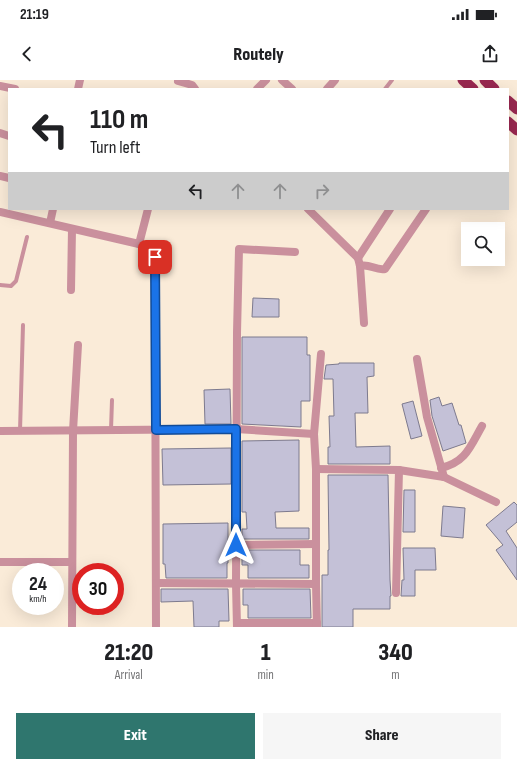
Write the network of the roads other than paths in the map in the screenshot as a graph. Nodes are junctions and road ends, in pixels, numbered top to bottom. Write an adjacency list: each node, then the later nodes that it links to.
1 (266, 80): 11 (street)
2 (282, 80): 12 (street)
3 (334, 80): 13 (street)
4 (392, 80): 14 (lane)
5 (463, 80): 15 (highway)
6 (485, 80): 16 (highway)
7 (177, 83): 8 (street)
8 (195, 85)
9 (0, 86): 10 (street)
10 (10, 88)
11 (258, 88)
12 (291, 88)
13 (328, 88)
14 (386, 88)
15 (472, 88)
16 (493, 88)
17 (509, 102): 18 (highway)
18 (517, 109)
19 (509, 123): 20 (highway)
20 (517, 130)
21 (53, 210): 27 (street)
22 (148, 210): 30 (street)
23 (309, 210): 32 (street)
24 (389, 210): 32 (street)
25 (425, 210): 33 (street)
26 (0, 212): 27 (street)
27 (50, 223): 28 (street)
28 (72, 229): 30 (street); 35 (street)
29 (27, 237): 34 (lane)
30 (139, 244): 44 (street)
31 (295, 252): 43 (street)
32 (358, 258): 33 (street)
33 (360, 266): 36 (street)
34 (0, 285)
35 (70, 290)
36 (364, 323)
37 (23, 325): 46 (lane)
38 (78, 345): 47 (street)
39 (321, 354): 49 (street)
40 (417, 359): 50 (street)
41 (112, 400): 48 (lane)
42 (482, 426): 50 (street)
43 (236, 429): 44 (street); 49 (street); 56 (street)
44 (156, 430): 48 (street); 59 (street)
45 (0, 431): 46 (street)
46 (20, 431): 47 (street)
47 (73, 431): 48 (street); 58 (street)
48 (111, 431)
49 (314, 434): 51 (street)
50 (441, 468): 53 (street)
51 (316, 469): 52 (street); 55 (street)
52 (399, 470): 53 (street); 62 (street)
53 (444, 477): 54 (street)
54 (496, 502)
55 (316, 544): 56 (street); 61 (street)
56 (236, 545): 60 (street)
57 (0, 562): 58 (street)
58 (72, 562): 65 (street)
59 (156, 583): 60 (street); 66 (street)
60 (236, 584): 61 (street); 63 (street)
61 (316, 584): 64 (street)
62 (396, 593)
63 (237, 625): 64 (street)
64 (317, 625)
65 (72, 627)
66 (156, 627)

